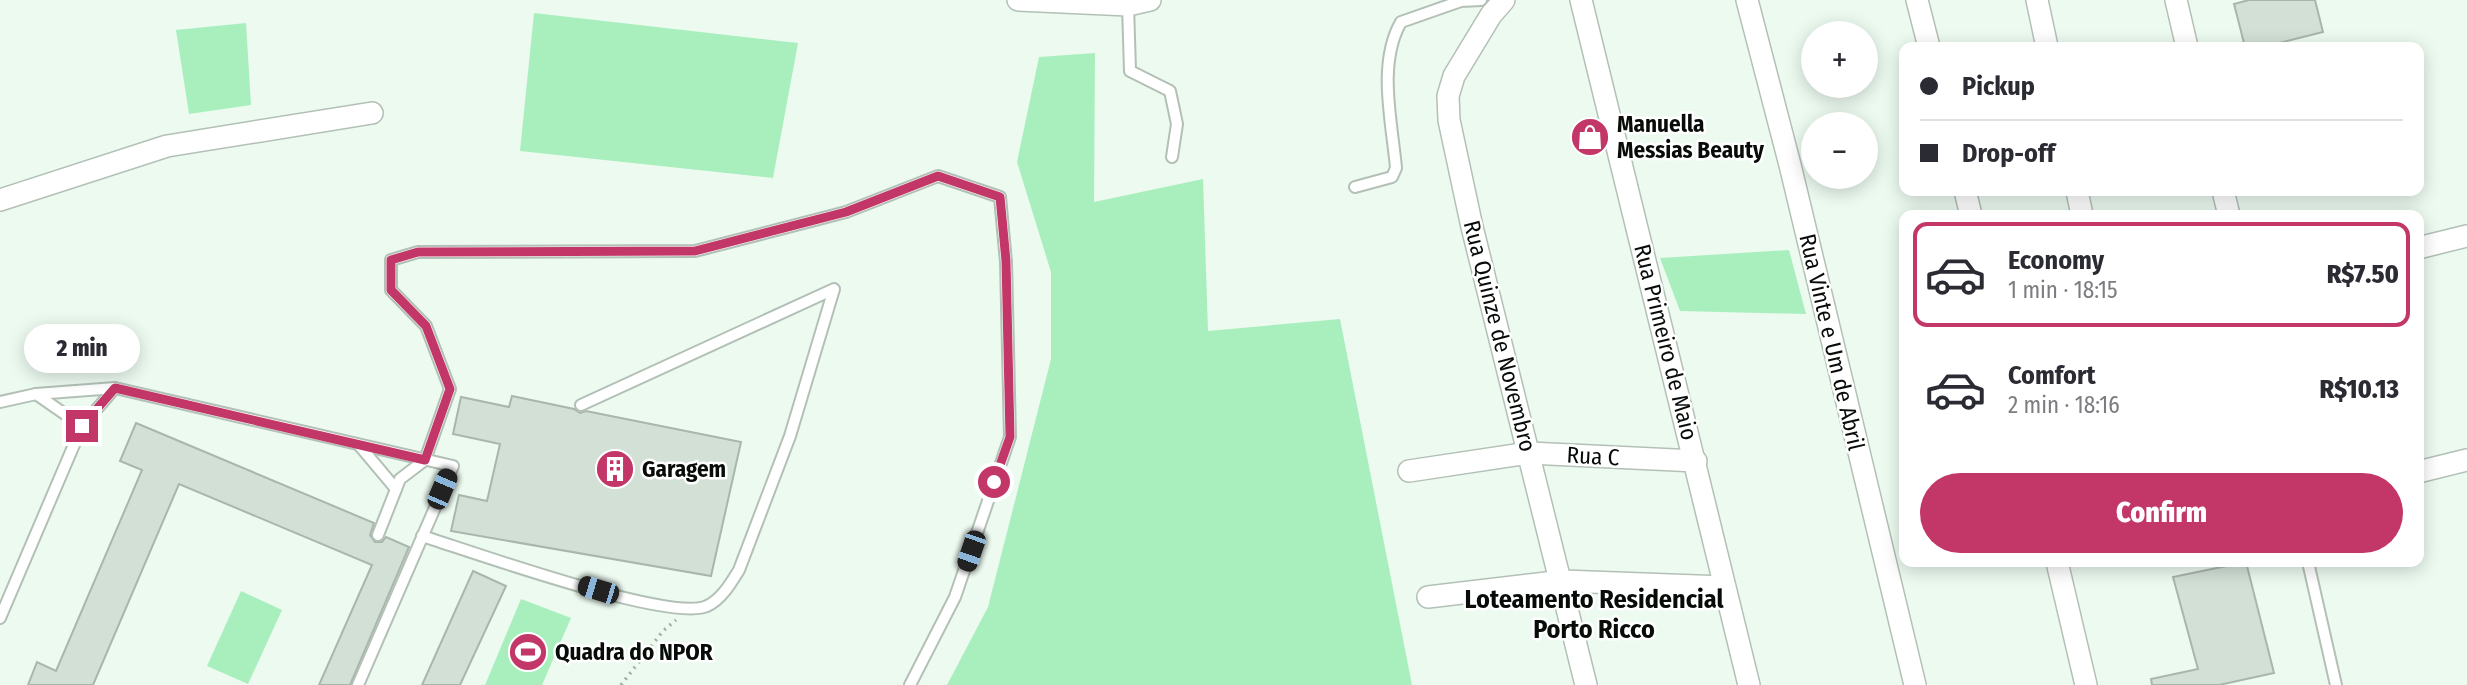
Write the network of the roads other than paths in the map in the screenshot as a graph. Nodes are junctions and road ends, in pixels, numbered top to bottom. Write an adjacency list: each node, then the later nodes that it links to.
1 (1018, 0): 9 (street)
2 (1481, 0): 15 (lane)
3 (1504, 0): 25 (street, Rua Quinze de Novembro)
4 (1581, 0): 28 (street, Rua Primeiro de Maio)
5 (1747, 0): 44 (street, Rua Vinte e Um de Abril)
6 (1917, 0): 10 (street)
7 (2037, 0): 11 (street)
8 (2176, 0): 12 (street)
9 (1139, 2): 14 (lane)
10 (1928, 42)
11 (2046, 42)
12 (2186, 42)
13 (372, 113): 16 (street)
14 (1172, 157)
15 (1356, 187)
16 (0, 200)
17 (2467, 236): 18 (street)
18 (2424, 247)
19 (115, 388): 20 (lane); 23 (lane); 24 (lane)
20 (36, 394): 21 (lane); 23 (lane)
21 (0, 402)
22 (581, 405): 33 (lane)
23 (82, 426): 39 (lane)
24 (359, 445): 26 (lane); 31 (lane)
25 (1530, 453): 28 (street, Rua C); 29 (street, Rua C); 36 (street, Rua Quinze de Novembro)
26 (425, 460): 31 (lane); 33 (lane); 41 (lane)
27 (2467, 460): 30 (street)
28 (1696, 461): 37 (street, Rua Primeiro de Maio)
29 (1409, 471)
30 (2424, 471)
31 (396, 489): 32 (lane)
32 (378, 535)
33 (422, 536): 40 (lane)
34 (2064, 567): 45 (street)
35 (2309, 567): 46 (lane)
36 (1563, 581): 37 (street); 38 (street); 42 (street, Rua Quinze de Novembro)
37 (1724, 587): 43 (street, Rua Primeiro de Maio)
38 (1428, 597)
39 (1, 615)
40 (358, 685)
41 (910, 685)
42 (1586, 685)
43 (1749, 685)
44 (1915, 685)
45 (2086, 685)
46 (2336, 685)

